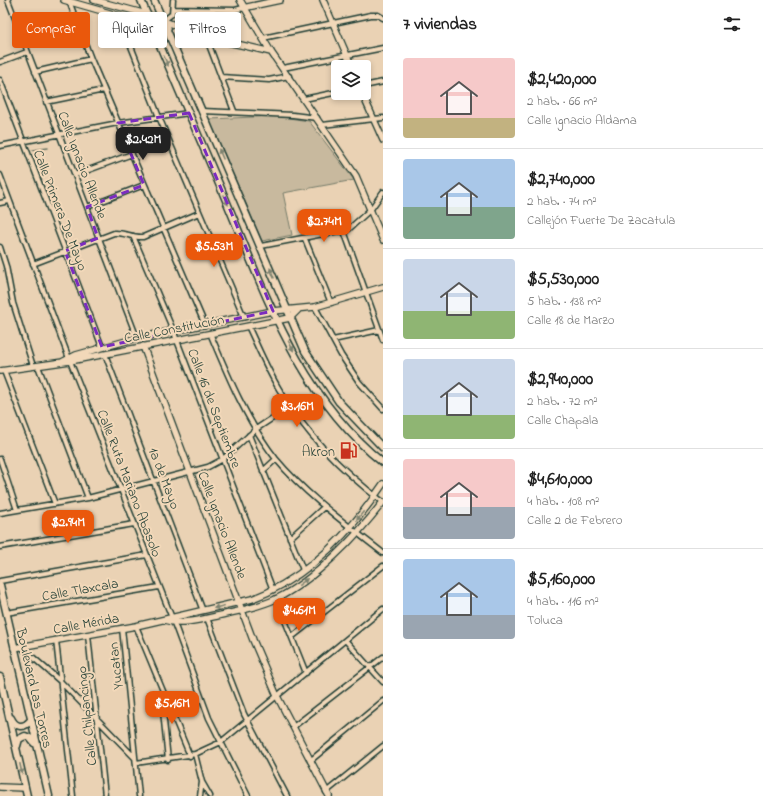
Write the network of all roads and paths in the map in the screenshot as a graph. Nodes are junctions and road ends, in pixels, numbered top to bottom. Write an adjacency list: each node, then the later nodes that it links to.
1 (8, 0): 12 (street, Calle Ignacio Allende)
2 (94, 0): 15 (main road)
3 (140, 0): 16 (main road)
4 (154, 0): 17 (main road)
5 (173, 0): 11 (street)
6 (240, 0): 10 (main road)
7 (280, 0): 10 (main road)
8 (323, 0): 20 (main road)
9 (66, 1): 13 (street); 14 (main road)
10 (243, 8): 11 (street); 22 (main road)
11 (173, 9): 19 (street)
12 (13, 12)
13 (71, 12)
14 (105, 12)
15 (139, 12)
16 (145, 12)
17 (159, 12)
18 (383, 18): 20 (street)
19 (167, 19)
20 (333, 24): 22 (street); 32 (main road)
21 (167, 30): 48 (main road)
22 (263, 38): 31 (main road)
23 (241, 45): 31 (main road)
24 (26, 48): 30 (street, Calle Ignacio Allende)
25 (86, 48): 33 (street)
26 (132, 48): 51 (street)
27 (161, 48): 50 (main road, one-way to 50)
28 (210, 48): 39 (street)
29 (383, 48): 32 (street)
30 (27, 52): 35 (street); 37 (street, Calle Ignacio Allende)
31 (271, 52): 36 (main road)
32 (347, 55): 34 (main road); 36 (street)
33 (91, 59): 37 (street); 43 (street)
34 (349, 60)
35 (0, 62)
36 (283, 68): 38 (main road)
37 (35, 72): 47 (street, Calle Ignacio Allende)
38 (289, 76): 39 (street); 45 (main road)
39 (221, 77): 49 (street)
40 (0, 80): 59 (street, Calle Primera De Mayo)
41 (383, 82): 42 (street)
42 (371, 85)
43 (104, 90): 47 (street); 55 (street)
44 (331, 93): 45 (street)
45 (304, 99): 52 (main road)
46 (365, 100): 53 (main road)
47 (46, 102): 57 (street, Calle Ignacio Allende)
48 (202, 111): 49 (street); 77 (main road, one-way to 48)
49 (234, 111): 52 (street)
50 (189, 113): 51 (street); 87 (main road, one-way to 87)
51 (159, 117): 55 (street); 70 (street)
52 (317, 118): 56 (main road)
53 (373, 118): 54 (street); 56 (street); 58 (main road)
54 (383, 118)
55 (118, 123): 57 (street); 61 (street)
56 (322, 125): 69 (main road)
57 (59, 134): 59 (street); 63 (street, Calle Ignacio Allende)
58 (383, 140)
59 (24, 141): 60 (street); 79 (street, Calle Primera De Mayo)
60 (0, 146)
61 (132, 154): 63 (street); 64 (street)
62 (0, 175): 66 (street, Calle Ruta Mariano Abasolo)
63 (76, 175): 68 (street, Calle Ignacio Allende)
64 (144, 185): 68 (street); 71 (street)
65 (383, 192): 69 (street)
66 (9, 201): 67 (street); 80 (street, Calle Ruta Mariano Abasolo)
67 (0, 203)
68 (88, 207): 74 (street, Calle Ignacio Allende)
69 (371, 209): 72 (street); 76 (main road)
70 (199, 213): 71 (street); 88 (street)
71 (164, 228): 73 (street); 91 (street)
72 (344, 231): 75 (street); 82 (street)
73 (133, 236): 74 (street); 93 (street, Calle 16 de Septiembre)
74 (98, 238): 79 (street); 96 (street, Calle Ignacio Allende)
75 (305, 239): 77 (street); 83 (street)
76 (383, 240)
77 (261, 246): 85 (main road, one-way to 77)
78 (0, 247): 104 (street)
79 (65, 251): 80 (street); 101 (street, Calle Primera De Mayo)
80 (33, 264): 103 (street, Calle Ruta Mariano Abasolo)
81 (383, 287): 82 (main road, Calle Constitución)
82 (365, 293): 83 (main road, Calle Constitución); 94 (street)
83 (331, 303): 84 (main road, Calle Constitución)
84 (315, 307): 86 (main road, Calle Constitución); 98 (street)
85 (287, 309): 86 (main road, Calle Constitución); 87 (main road, Calle Constitución); 89 (main road)
86 (298, 310): 89 (main road)
87 (273, 311): 88 (main road, Calle Constitución); 90 (main road)
88 (244, 317): 91 (main road, Calle Constitución)
89 (290, 318): 90 (main road, Calle Constitución); 110 (main road)
90 (278, 320): 92 (main road, Calle Constitución); 114 (main road, one-way to 114)
91 (205, 325): 93 (main road, Calle Constitución)
92 (248, 326): 95 (main road, Calle Constitución); 106 (street)
93 (173, 330): 96 (main road, Calle Constitución); 97 (street, Calle 16 de Septiembre)
94 (379, 330): 98 (street); 99 (street)
95 (210, 333): 97 (main road, Calle Constitución); 108 (street)
96 (137, 338): 101 (main road, Calle Constitución)
97 (177, 340): 100 (main road, Calle Constitución); 113 (street, Calle 16 de Septiembre)
98 (333, 340): 107 (street)
99 (383, 340)
100 (143, 346): 102 (main road, Calle Constitución); 116 (main road, Calle Ignacio Allende)
101 (102, 347): 103 (main road, Calle Constitución)
102 (105, 354): 103 (main road, Calle Constitución); 117 (street, 1a de Mayo)
103 (69, 359): 104 (main road, Calle Constitución); 119 (street, Calle Ruta Mariano Abasolo)
104 (35, 366): 105 (main road, Calle Constitución); 121 (street)
105 (2, 371): 123 (street)
106 (291, 406): 108 (street); 120 (street)
107 (383, 409)
108 (256, 429): 109 (street); 111 (street)
109 (250, 434): 113 (street); 115 (street, Calle 16 de Septiembre)
110 (383, 448)
111 (276, 459): 115 (street); 124 (street)
112 (0, 460): 125 (street)
113 (223, 460): 116 (street); 139 (street, Calle 16 de Septiembre)
114 (383, 462)
115 (263, 471): 130 (street, Calle 16 de Septiembre)
116 (190, 472): 117 (street); 141 (main road, Calle Ignacio Allende)
117 (155, 480): 119 (street); 144 (street, 1a de Mayo)
118 (383, 484): 120 (main road)
119 (121, 490): 121 (street); 127 (street, Calle Ruta Mariano Abasolo)
120 (375, 496): 122 (street); 128 (main road, one-way to 128)
121 (88, 498): 123 (street)
122 (383, 502): 129 (main road)
123 (55, 504): 125 (street)
124 (324, 507): 128 (street); 130 (street)
125 (17, 510): 126 (street)
126 (0, 513)
127 (134, 524): 131 (street); 133 (street, Calle Ruta Mariano Abasolo)
128 (351, 528): 129 (street); 135 (main road)
129 (357, 533): 132 (street); 140 (main road, one-way to 129)
130 (290, 538): 135 (street, Calle 16 de Septiembre)
131 (0, 547)
132 (383, 553)
133 (147, 556): 136 (street); 138 (street, Calle Ruta Mariano Abasolo)
134 (383, 566): 151 (street)
135 (303, 570): 139 (main road)
136 (0, 581)
137 (0, 584): 145 (main road, Boulevard Las Torres)
138 (159, 587): 145 (street, Calle Tlaxcala); 147 (street, Calle Ruta Mariano Abasolo)
139 (273, 590): 141 (main road)
140 (276, 598): 143 (main road); 151 (street)
141 (240, 602): 143 (main road, Calle Ignacio Allende); 144 (main road, one-way to 144)
142 (383, 609): 153 (street)
143 (242, 610): 146 (main road); 163 (main road, Calle Ignacio Allende)
144 (203, 611): 147 (main road)
145 (6, 613): 154 (main road, Boulevard Las Torres)
146 (207, 618): 147 (main road); 167 (street)
147 (173, 620): 148 (main road, Calle Mérida); 170 (street, Calle Ruta Mariano Abasolo)
148 (136, 626): 149 (main road, Calle Mérida); 162 (street)
149 (122, 628): 150 (main road, Calle Mérida); 176 (street, Yucatan)
150 (88, 634): 152 (main road, Calle Mérida); 166 (street, Calle Chilpancingo)
151 (292, 637): 157 (street)
152 (56, 640): 154 (main road, Calle Mérida); 159 (street)
153 (346, 641): 156 (street); 157 (street)
154 (17, 647): 159 (street); 168 (main road, Boulevard Las Torres)
155 (383, 657): 156 (street)
156 (371, 668): 160 (street); 169 (street)
157 (306, 673): 163 (street)
158 (0, 677): 161 (main road)
159 (60, 681): 166 (street); 185 (street)
160 (383, 682)
161 (1, 684): 165 (main road)
162 (163, 692): 175 (street); 177 (street)
163 (277, 696): 167 (street); 169 (main road, Calle Ignacio Allende)
164 (383, 701): 178 (street)
165 (8, 712): 168 (main road); 173 (main road)
166 (97, 719): 176 (street); 186 (street, Calle Chilpancingo)
167 (248, 720): 170 (street); 191 (street)
168 (30, 721): 172 (main road, Boulevard Las Torres)
169 (293, 727): 178 (main road, Calle Ignacio Allende)
170 (221, 742): 174 (street); 190 (street, Calle Ruta Mariano Abasolo)
171 (383, 746): 182 (street)
172 (37, 748): 173 (main road); 184 (main road, Boulevard Las Torres)
173 (17, 751): 181 (main road, one-way to 181)
174 (195, 754): 175 (street); 179 (street)
175 (190, 756): 177 (street)
176 (136, 760): 177 (street); 187 (street, Yucatan)
177 (168, 760)
178 (310, 761): 182 (main road, Calle Ignacio Allende)
179 (202, 782): 188 (street); 189 (street)
180 (0, 788): 181 (main road)
181 (25, 788): 183 (main road)
182 (328, 794)
183 (27, 796)
184 (49, 796)
185 (73, 796)
186 (105, 796)
187 (139, 796)
188 (200, 796)
189 (210, 796)
190 (248, 796)
191 (287, 796)

